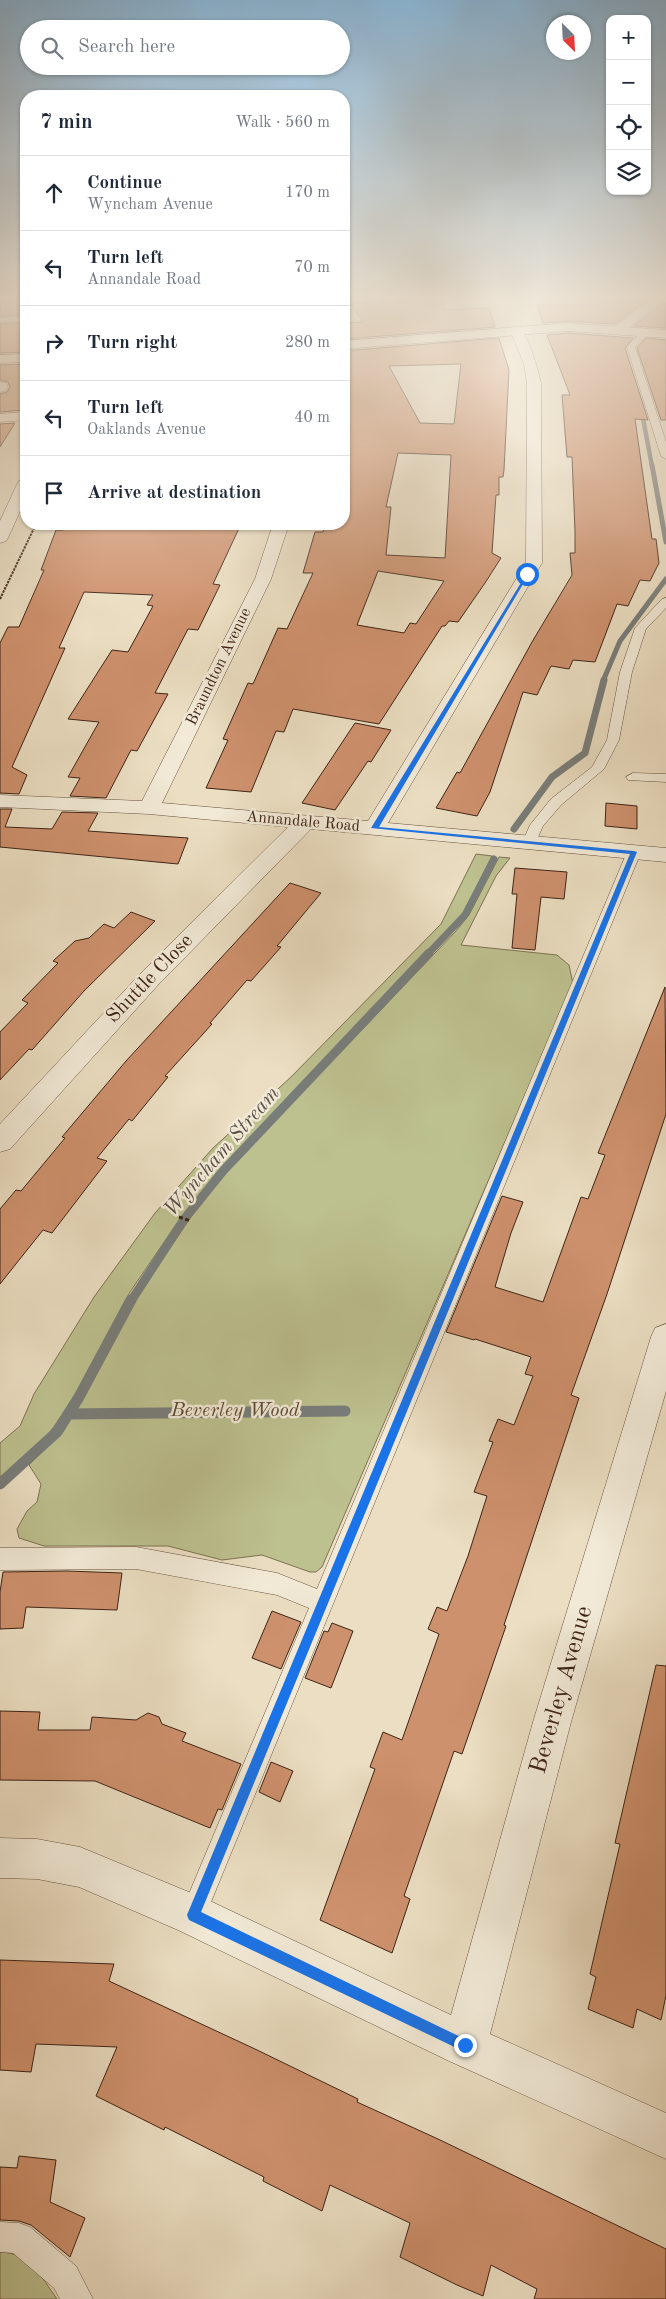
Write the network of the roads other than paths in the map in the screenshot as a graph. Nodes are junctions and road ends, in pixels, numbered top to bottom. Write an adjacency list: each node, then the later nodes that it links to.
1 (534, 404): 15 (street)
2 (649, 404): 5 (lane)
3 (1, 415): 4 (street)
4 (20, 416)
5 (666, 456)
6 (20, 495): 8 (street)
7 (279, 530): 13 (street, Braundton Avenue)
8 (0, 538)
9 (666, 601): 16 (lane)
10 (633, 777): 11 (lane)
11 (666, 778)
12 (0, 801): 13 (street, Annandale Road)
13 (149, 808): 14 (street, Annandale Road)
14 (306, 822): 15 (street, Annandale Road); 19 (street, Shuttle Close)
15 (374, 828): 16 (street, Annandale Road)
16 (525, 842): 17 (street, Annandale Road)
17 (634, 852): 18 (street, Annandale Road); 22 (lane)
18 (666, 855)
19 (0, 1142)
20 (666, 1337): 25 (street, Beverley Avenue)
21 (0, 1559): 22 (lane)
22 (323, 1602): 24 (lane)
23 (0, 1858): 24 (street)
24 (194, 1915): 25 (street)
25 (465, 2045): 26 (street)
26 (666, 2136)
27 (0, 2237): 28 (lane)
28 (77, 2299)

